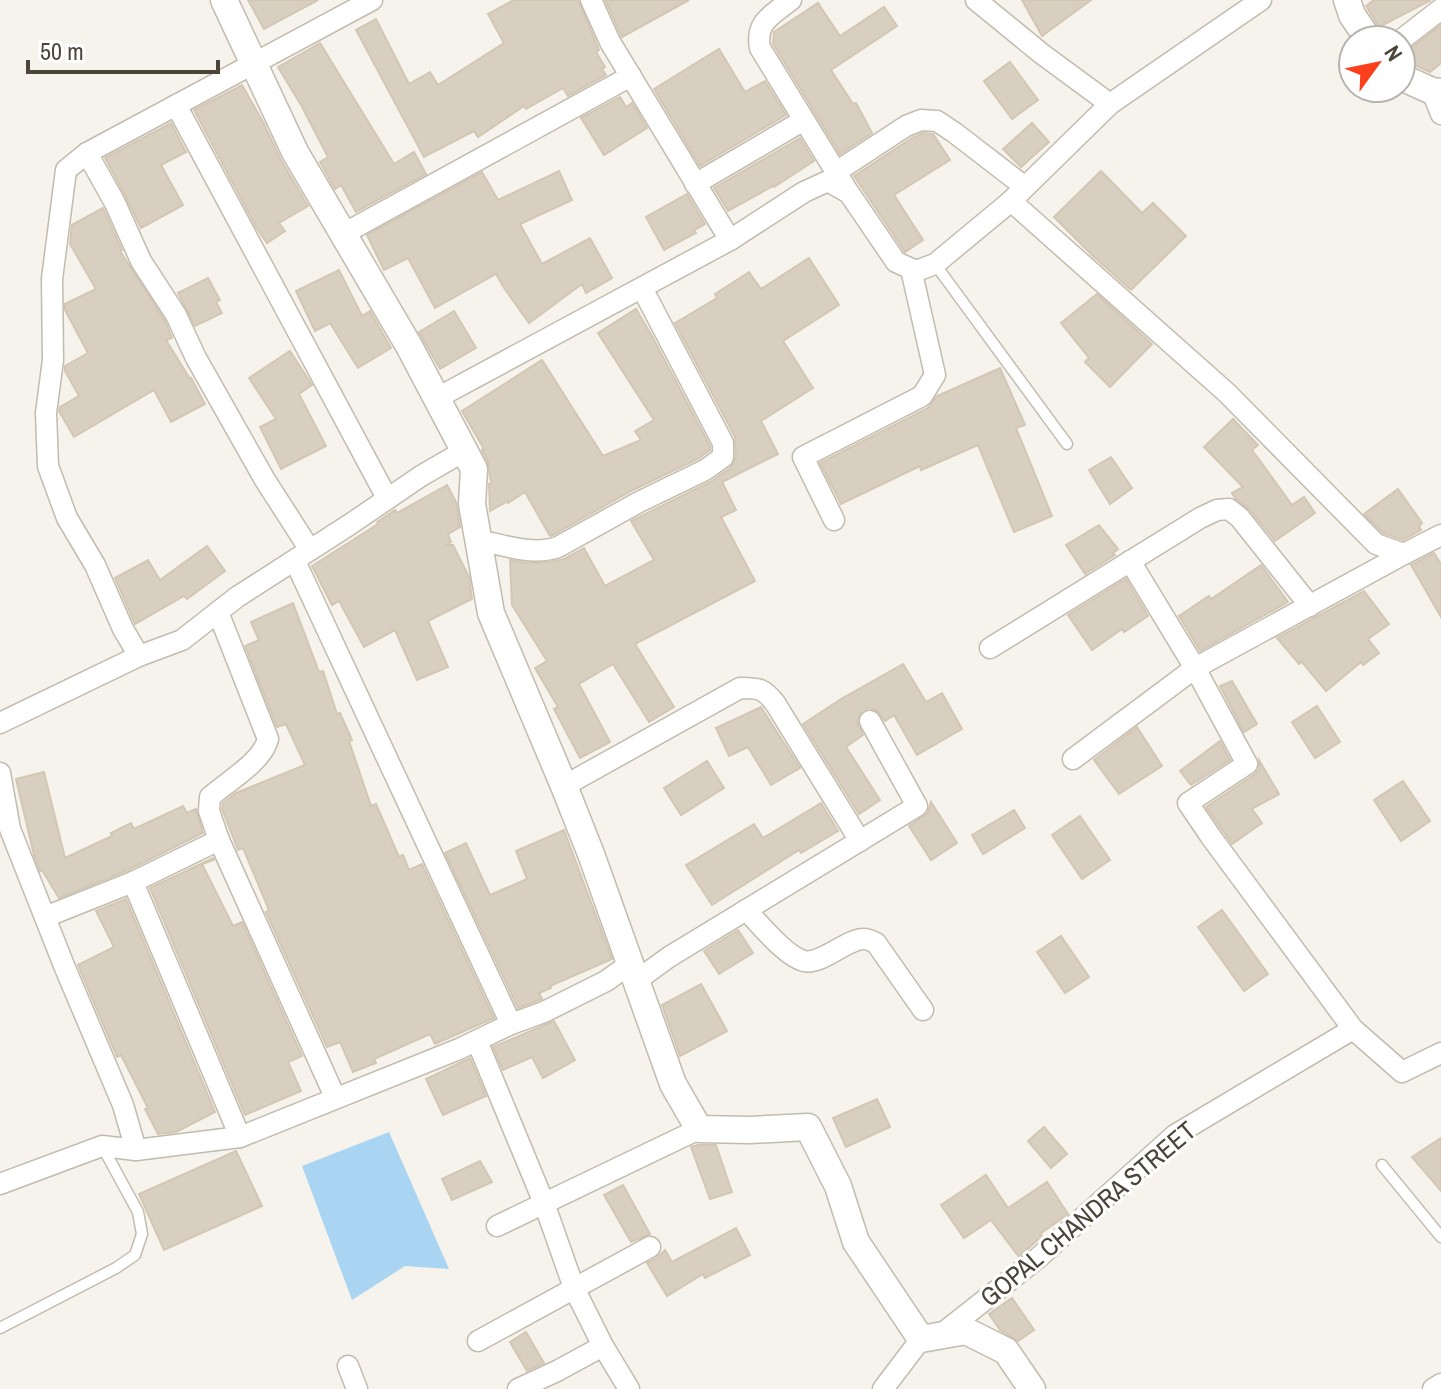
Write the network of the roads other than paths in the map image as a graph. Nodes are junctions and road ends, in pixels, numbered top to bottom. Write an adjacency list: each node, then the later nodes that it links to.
1 (224, 0): 12 (street)
2 (372, 0): 8 (street)
3 (591, 0): 13 (street)
4 (791, 0): 18 (street)
5 (1261, 0): 16 (street)
6 (1347, 0): 10 (street)
7 (984, 2): 16 (street)
8 (338, 8): 12 (street)
9 (1441, 9): 11 (street)
10 (1358, 24)
11 (1417, 28)
12 (254, 63): 17 (street); 24 (street)
13 (631, 76): 21 (street); 24 (street)
14 (1417, 87): 15 (street)
15 (1438, 99)
16 (1110, 104): 23 (street)
17 (176, 105): 19 (street); 32 (street)
18 (804, 120): 20 (street); 21 (street)
19 (87, 153): 37 (street); 42 (street)
20 (836, 172): 22 (street); 23 (street)
21 (695, 184): 25 (street)
22 (849, 193): 25 (street); 27 (street)
23 (1018, 194): 26 (street); 36 (street)
24 (343, 234): 29 (street)
25 (730, 240): 28 (street)
26 (935, 264): 27 (street); 30 (lane)
27 (911, 269): 33 (street)
28 (642, 288): 29 (street); 35 (street)
29 (437, 398): 31 (street)
30 (1067, 444)
31 (464, 451): 32 (street); 35 (street)
32 (387, 498): 37 (street)
33 (834, 520)
34 (1441, 535): 36 (street)
35 (478, 540): 48 (street)
36 (1404, 554): 39 (street)
37 (302, 556): 40 (street); 56 (street)
38 (1130, 561): 39 (street); 41 (street); 43 (street)
39 (1310, 606): 43 (street)
40 (218, 612): 42 (street); 49 (street)
41 (990, 648)
42 (139, 656): 45 (street)
43 (1195, 668): 46 (street); 57 (street)
44 (870, 721): 50 (street)
45 (0, 723)
46 (1073, 759)
47 (0, 773): 53 (street)
48 (564, 786): 50 (street); 54 (street)
49 (219, 840): 51 (street); 60 (street)
50 (860, 841): 52 (street)
51 (133, 882): 53 (street); 62 (street)
52 (746, 910): 54 (street); 55 (street)
53 (45, 917): 64 (street)
54 (633, 973): 56 (street); 61 (street)
55 (923, 1010)
56 (511, 1024): 58 (street)
57 (1353, 1029): 59 (street); 73 (street, GOPAL CHANDRA STREET)
58 (477, 1041): 60 (street); 67 (street)
59 (1441, 1053)
60 (335, 1097): 62 (street)
61 (699, 1129): 67 (street); 73 (street)
62 (240, 1137): 64 (street)
63 (102, 1146): 64 (street); 66 (street); 72 (lane)
64 (136, 1150)
65 (1382, 1165): 69 (lane)
66 (0, 1184)
67 (544, 1203): 68 (street); 71 (street)
68 (497, 1226)
69 (1441, 1237)
70 (650, 1247): 71 (street)
71 (574, 1288): 74 (street); 75 (street)
72 (0, 1328)
73 (930, 1337): 81 (street, GOPAL CHANDRA STREET); 82 (street)
74 (478, 1341)
75 (603, 1346): 79 (street); 80 (street)
76 (348, 1366): 78 (street)
77 (1441, 1384): 83 (street)
78 (357, 1389)
79 (518, 1389)
80 (629, 1389)
81 (883, 1389)
82 (1032, 1389)
83 (1433, 1389)

